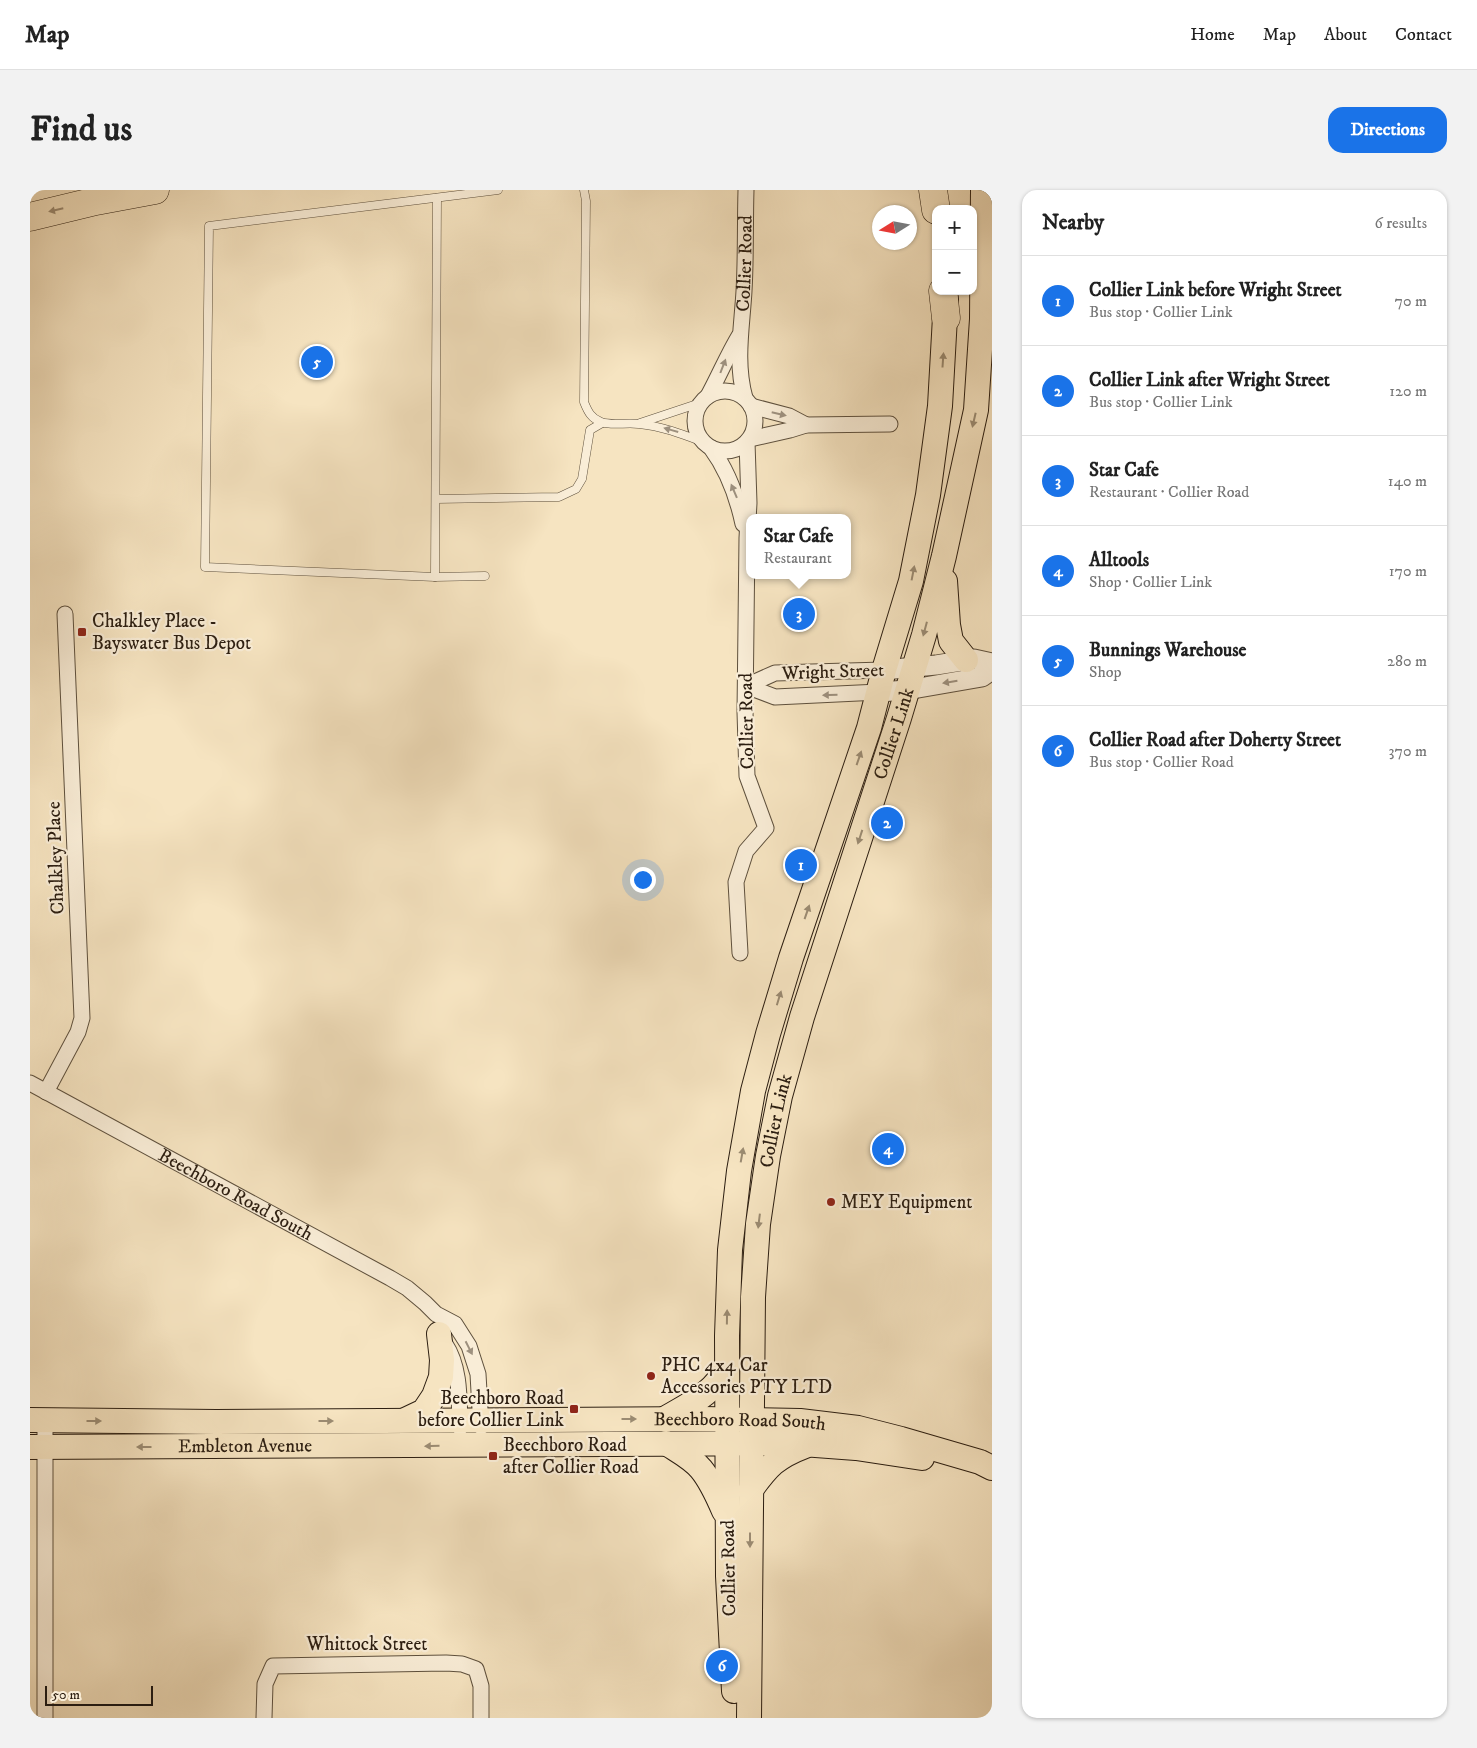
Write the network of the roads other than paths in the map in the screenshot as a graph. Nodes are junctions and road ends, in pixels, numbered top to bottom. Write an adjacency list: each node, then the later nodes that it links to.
1 (156, 190): 11 (highway, one-way to 11)
2 (498, 190): 8 (lane)
3 (584, 190): 17 (lane)
4 (746, 190): 14 (street, Collier Road)
5 (933, 190): 9 (highway)
6 (944, 190): 10 (main road)
7 (983, 190): 26 (main road, Collier Link, one-way to 26)
8 (437, 198): 23 (lane); 27 (lane)
9 (935, 205)
10 (945, 205)
11 (30, 217)
12 (944, 295): 13 (highway)
13 (946, 318): 34 (main road, Collier Link, one-way to 13)
14 (740, 336): 15 (street, Collier Road, one-way to 14); 16 (street, Collier Road)
15 (704, 400): 16 (street); 18 (lane); 22 (street)
16 (748, 402): 20 (street, one-way to 20); 21 (street)
17 (602, 423): 18 (lane); 23 (lane)
18 (638, 423): 22 (lane, one-way to 18)
19 (890, 424): 20 (street)
20 (806, 425): 21 (street)
21 (749, 440): 22 (street); 24 (street, Collier Road)
22 (707, 445): 25 (street, Collier Road, one-way to 22)
23 (436, 499): 27 (lane)
24 (748, 514)
25 (746, 538): 35 (street, Collier Road)
26 (944, 556): 30 (main road); 33 (main road, Collier Link, one-way to 33)
27 (436, 576): 28 (lane)
28 (485, 576)
29 (65, 614): 38 (street, Chalkley Place)
30 (966, 660): 31 (street, Wright Street); 33 (street, Wright Street)
31 (992, 662)
32 (992, 670): 33 (street, Wright Street, one-way to 33)
33 (910, 679): 34 (street, Wright Street); 44 (main road, Collier Link, one-way to 44)
34 (882, 681): 35 (street, Wright Street); 35 (street, Wright Street, one-way to 35); 40 (main road, Collier Link, one-way to 34)
35 (746, 686): 36 (street, Collier Road)
36 (740, 953)
37 (30, 1083): 38 (street, Beechboro Road South)
38 (46, 1092): 39 (street, Beechboro Road South)
39 (437, 1324): 41 (street, Beechboro Road South); 41 (street, Beechboro Road South, one-way to 41); 46 (main road)
40 (727, 1366): 42 (main road); 43 (main road, Collier Link)
41 (470, 1419): 42 (main road, Beechboro Road South, one-way to 42); 46 (main road, Embleton Avenue); 52 (street, Beechboro Road South); 52 (street, Beechboro Road South)
42 (664, 1419): 43 (main road, Beechboro Road South)
43 (727, 1419): 44 (main road, Beechboro Road South); 49 (main road, Collier Road)
44 (751, 1419): 50 (main road, Collier Road); 55 (main road, Beechboro Road South)
45 (38, 1420): 47 (main road, Embleton Avenue, one-way to 47); 54 (street)
46 (405, 1420): 47 (main road, Embleton Avenue, one-way to 46)
47 (280, 1421): 53 (main road)
48 (666, 1443): 49 (main road, Beechboro Road South); 52 (main road, Beechboro Road South); 58 (main road)
49 (727, 1443): 50 (main road, Beechboro Road South); 58 (main road, Collier Road)
50 (751, 1443): 51 (main road, Beechboro Road South); 57 (main road, Collier Road)
51 (810, 1444): 56 (main road, Beechboro Road South); 57 (main road)
52 (471, 1445): 53 (main road, Embleton Avenue, one-way to 53)
53 (333, 1446): 54 (main road, Embleton Avenue, one-way to 54)
54 (38, 1447): 59 (street)
55 (992, 1468)
56 (992, 1473)
57 (750, 1492): 64 (main road, Collier Road, one-way to 64)
58 (727, 1517): 63 (main road, Collier Road)
59 (37, 1662): 60 (street)
60 (44, 1718)
61 (264, 1718): 62 (street, Whittock Street)
62 (481, 1718)
63 (735, 1718)
64 (749, 1718)

